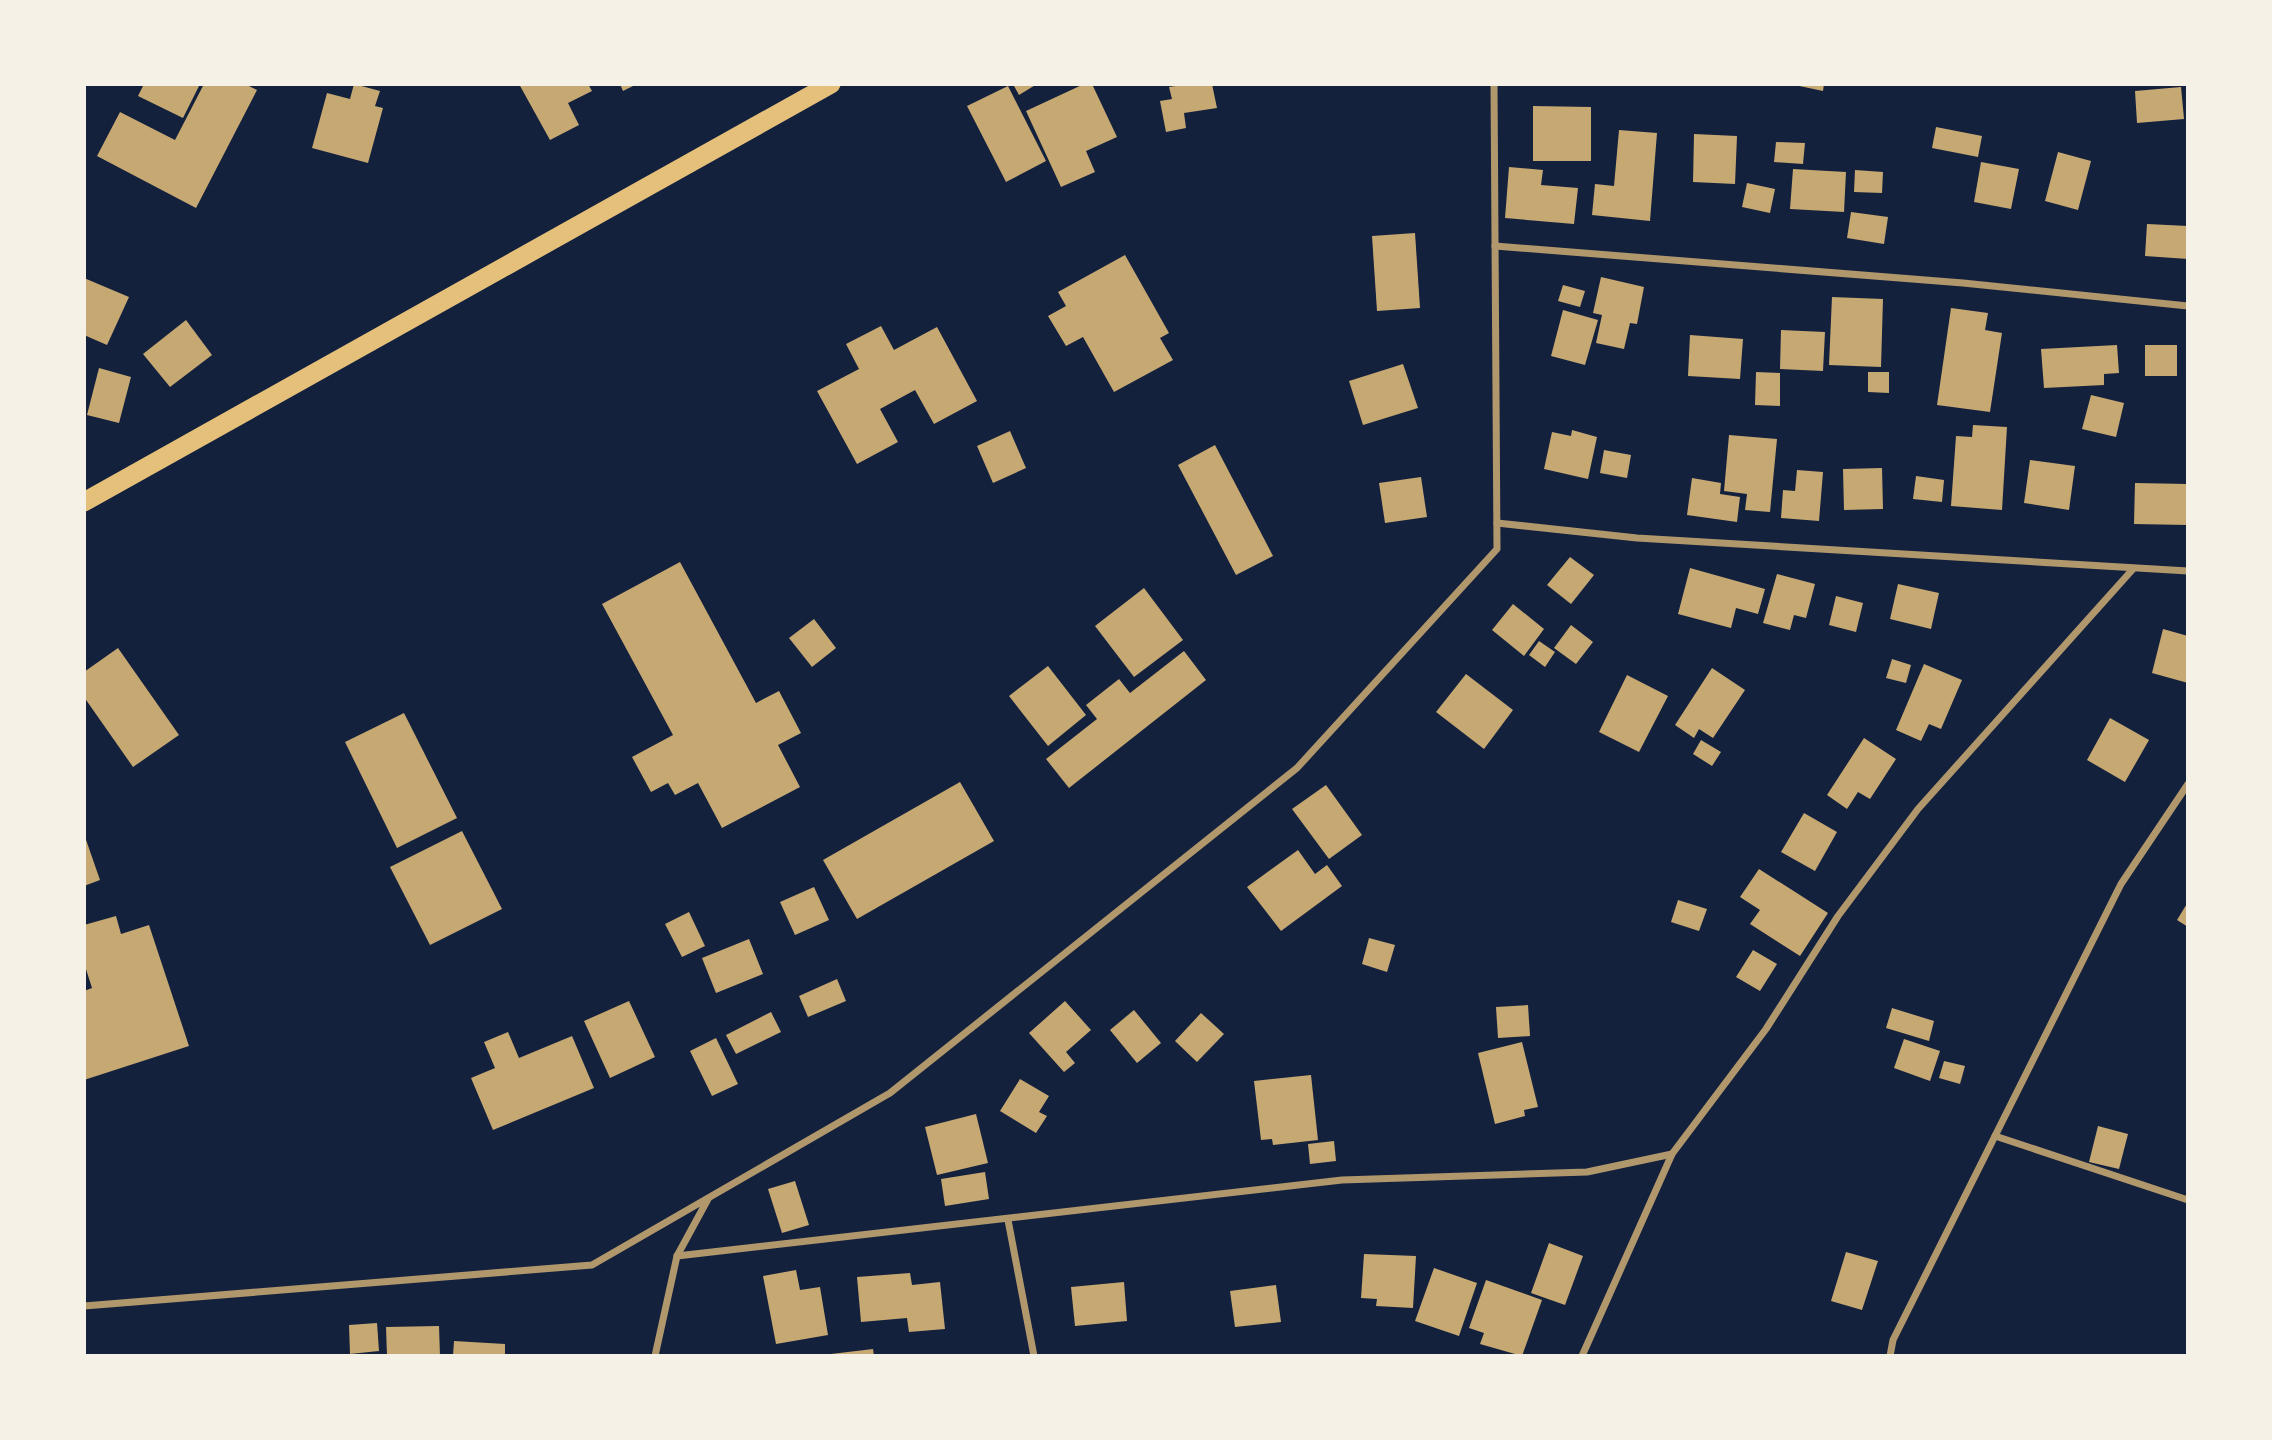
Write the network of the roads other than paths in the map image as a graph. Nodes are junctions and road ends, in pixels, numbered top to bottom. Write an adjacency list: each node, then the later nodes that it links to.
1 (831, 84): 5 (highway)
2 (1494, 84): 3 (street)
3 (1495, 246): 4 (street); 6 (street)
4 (2188, 306)
5 (84, 502)
6 (1497, 523): 7 (street); 12 (street)
7 (2133, 569): 8 (street); 11 (street)
8 (2188, 571)
9 (2188, 784): 10 (street)
10 (1994, 1136): 13 (street); 20 (street)
11 (1672, 1154): 14 (street); 19 (street)
12 (709, 1198): 15 (street); 16 (street)
13 (2188, 1200)
14 (1008, 1220): 15 (street); 18 (street)
15 (677, 1256): 17 (street)
16 (84, 1306)
17 (655, 1356)
18 (1034, 1356)
19 (1582, 1356)
20 (1890, 1356)

